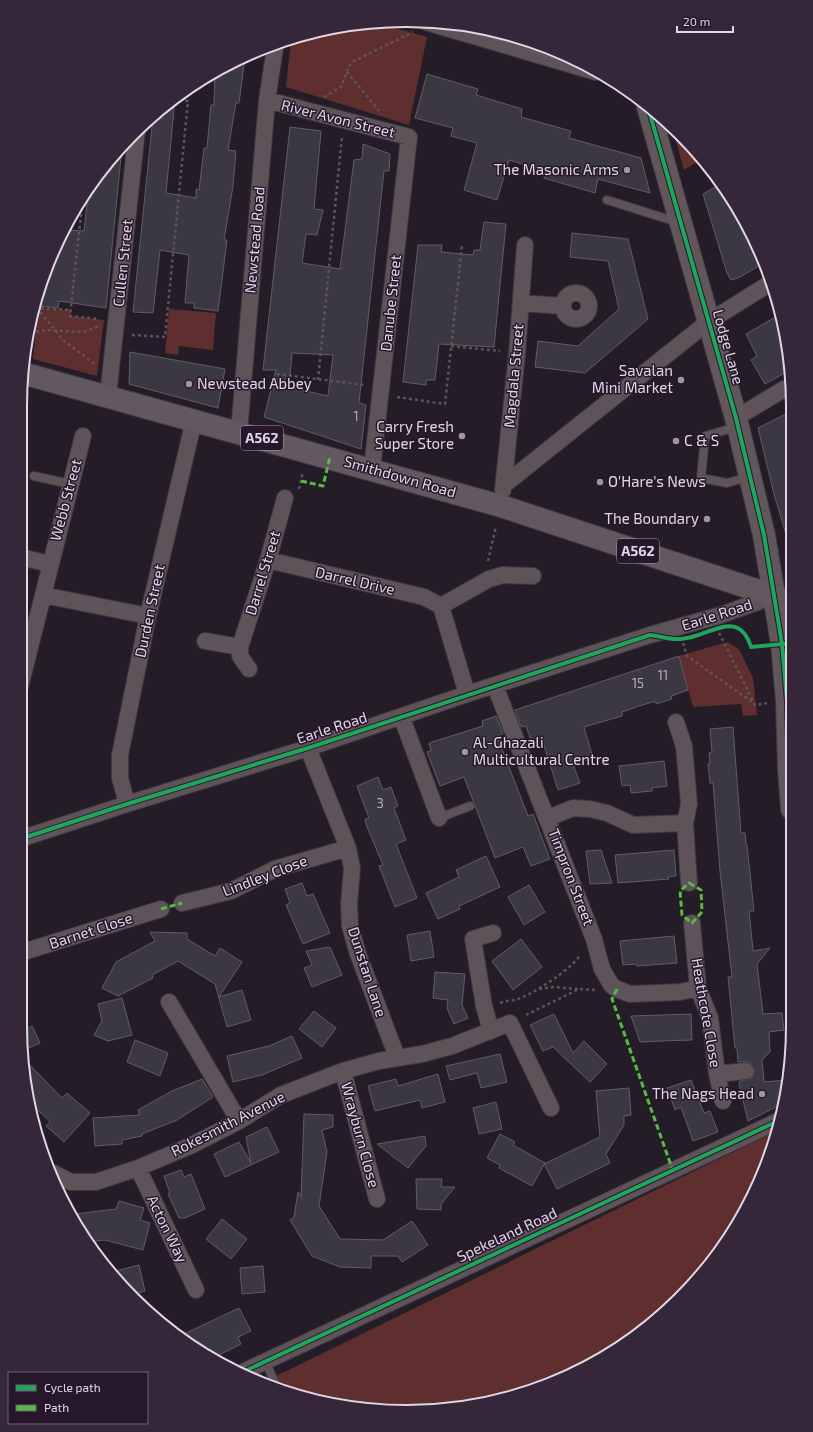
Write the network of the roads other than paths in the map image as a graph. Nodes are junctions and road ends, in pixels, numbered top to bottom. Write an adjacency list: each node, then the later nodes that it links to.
1 (428, 28): 3 (street)
2 (275, 51): 4 (street, Newstead Road)
3 (575, 66)
4 (267, 100): 6 (street, River Avon Street); 20 (street, Newstead Road)
5 (650, 115): 9 (main road, Lodge Lane)
6 (409, 137): 22 (street, Danube Street)
7 (136, 140): 17 (street, Cullen Street)
8 (607, 200): 9 (lane)
9 (681, 223): 14 (main road, Lodge Lane)
10 (525, 245): 12 (street, Magdala Street)
11 (766, 286): 14 (street)
12 (521, 303): 13 (street); 26 (street, Magdala Street)
13 (563, 306)
14 (708, 322): 19 (main road, Lodge Lane); 26 (street)
15 (29, 375): 17 (highway, Smithdown Road / A562)
16 (785, 389): 19 (street)
17 (108, 396): 18 (highway, Smithdown Road / A562)
18 (194, 420): 20 (highway, Smithdown Road / A562); 35 (street, Durden Street)
19 (737, 422): 24 (main road, Lodge Lane); 24 (lane)
20 (239, 432): 22 (highway, Smithdown Road / A562)
21 (83, 436): 25 (street, Webb Street)
22 (372, 469): 26 (highway, Smithdown Road / A562)
23 (34, 476): 25 (lane)
24 (750, 477): 32 (main road, Lodge Lane)
25 (70, 484): 30 (street, Webb Street)
26 (502, 496): 32 (highway, Smithdown Road / A562)
27 (285, 498): 29 (street, Darrel Street)
28 (27, 558): 30 (street)
29 (268, 560): 34 (street, Darrel Drive); 37 (street, Darrel Street)
30 (50, 564): 33 (street, Webb Street)
31 (533, 576): 34 (street)
32 (783, 594): 40 (main road, Lodge Lane); 41 (street, Earle Road)
33 (43, 595): 35 (street); 38 (street, Webb Street)
34 (441, 606): 42 (street)
35 (148, 616): 46 (street, Durden Street)
36 (205, 641): 37 (street)
37 (240, 647): 39 (street)
38 (27, 658)
39 (250, 669)
40 (786, 670)
41 (495, 686): 42 (street, Earle Road); 49 (street, Timpron Street)
42 (467, 694): 43 (street, Earle Road)
43 (402, 718): 45 (street, Earle Road); 48 (street)
44 (676, 722): 50 (street)
45 (308, 748): 46 (street, Earle Road); 52 (street, Dunstan Lane)
46 (127, 804): 51 (street, Earle Road)
47 (470, 806): 48 (lane)
48 (439, 818)
49 (548, 818): 50 (street); 59 (street, Timpron Street)
50 (684, 823): 53 (street)
51 (27, 837)
52 (348, 848): 54 (street, Lindley Close); 62 (street, Dunstan Lane)
53 (689, 883)
54 (182, 903)
55 (161, 909): 58 (street, Barnet Close)
56 (692, 923): 59 (street, Heathcote Close)
57 (493, 933): 61 (street)
58 (27, 951)
59 (698, 988): 65 (street, Heathcote Close)
60 (169, 1002): 68 (street)
61 (491, 1031): 62 (street, Rokesmith Avenue); 67 (street, Rokesmith Avenue)
62 (397, 1057): 63 (street, Rokesmith Avenue)
63 (343, 1071): 68 (street, Rokesmith Avenue); 72 (street, Wrayburn Close)
64 (746, 1071): 65 (street)
65 (717, 1074): 66 (street, Heathcote Close)
66 (723, 1102)
67 (551, 1108)
68 (239, 1121): 70 (street, Rokesmith Avenue)
69 (773, 1123): 74 (street, Spekeland Road)
70 (138, 1168): 71 (street, Rokesmith Avenue); 73 (street, Acton Way)
71 (58, 1176)
72 (377, 1199)
73 (196, 1290)
74 (265, 1361): 75 (street, Spekeland Road); 76 (lane)
75 (247, 1370)
76 (274, 1381)

